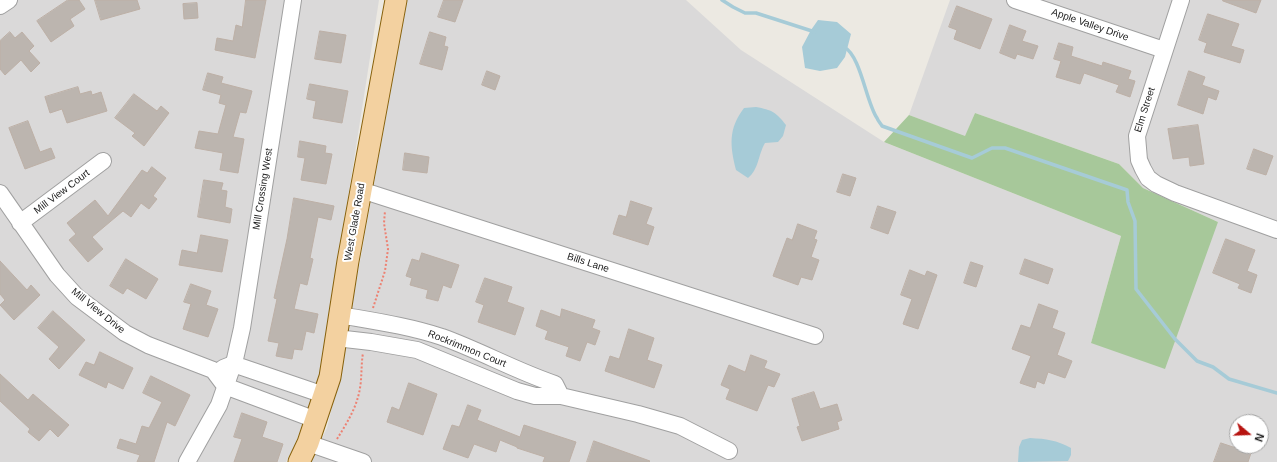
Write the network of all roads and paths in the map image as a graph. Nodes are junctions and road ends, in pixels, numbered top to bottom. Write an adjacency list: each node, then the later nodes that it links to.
1 (10, 0): 6 (street)
2 (292, 0): 21 (street, Mill Crossing West)
3 (396, 0): 9 (main road, West Glade Road)
4 (1015, 0): 7 (street, Apple Valley Drive)
5 (1181, 0): 7 (street, Elm Street)
6 (0, 6)
7 (1164, 50): 12 (street, Elm Street)
8 (103, 161): 11 (street, Mill View Court)
9 (361, 190): 13 (main road, West Glade Road); 15 (street, Bills Lane)
10 (0, 193): 11 (street, Mill View Drive)
11 (20, 222): 21 (street, Mill View Drive)
12 (1277, 230)
13 (340, 315): 14 (street, Rockrimmon Court); 16 (main road, West Glade Road)
14 (400, 326): 17 (street, Rockrimmon Court); 18 (street)
15 (815, 336)
16 (336, 338): 18 (street, Rockrimmon Court); 23 (main road, West Glade Road)
17 (445, 338): 19 (street, Rockrimmon Court); 20 (street)
18 (397, 346): 20 (street, Rockrimmon Court)
19 (490, 356): 22 (street); 24 (street, Rockrimmon Court)
20 (438, 358): 22 (street, Rockrimmon Court)
21 (229, 375): 23 (street); 25 (street); 28 (street, Mill Crossing West)
22 (481, 376): 24 (street, Rockrimmon Court)
23 (324, 395): 25 (main road, West Glade Road)
24 (561, 396): 27 (street, Rockrimmon Court)
25 (316, 420): 26 (main road, West Glade Road)
26 (308, 443): 29 (main road, West Glade Road); 30 (street)
27 (729, 451)
28 (187, 462)
29 (299, 462)
30 (363, 462)

